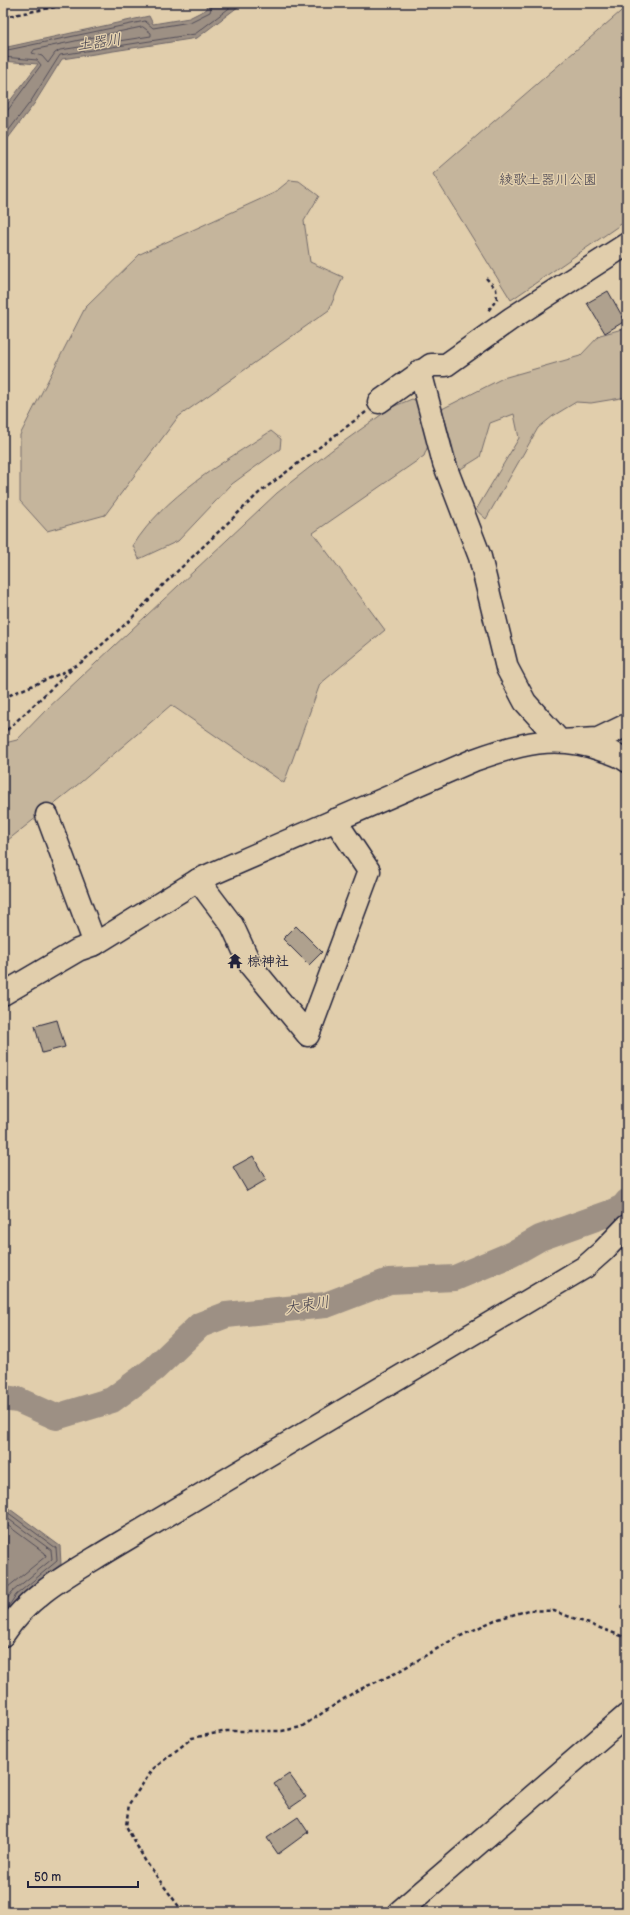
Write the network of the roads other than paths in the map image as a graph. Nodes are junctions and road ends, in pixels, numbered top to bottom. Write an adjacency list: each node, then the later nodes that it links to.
1 (627, 244): 2 (street)
2 (420, 371): 3 (street); 5 (street)
3 (379, 402)
4 (627, 725): 5 (street)
5 (560, 741): 6 (street); 8 (street)
6 (627, 761)
7 (47, 815): 10 (street)
8 (335, 820): 9 (street); 9 (street)
9 (198, 880): 10 (street)
10 (95, 944): 11 (street)
11 (3, 994)
12 (627, 1226): 13 (street)
13 (3, 1636)
14 (627, 1715): 15 (street)
15 (399, 1912)

